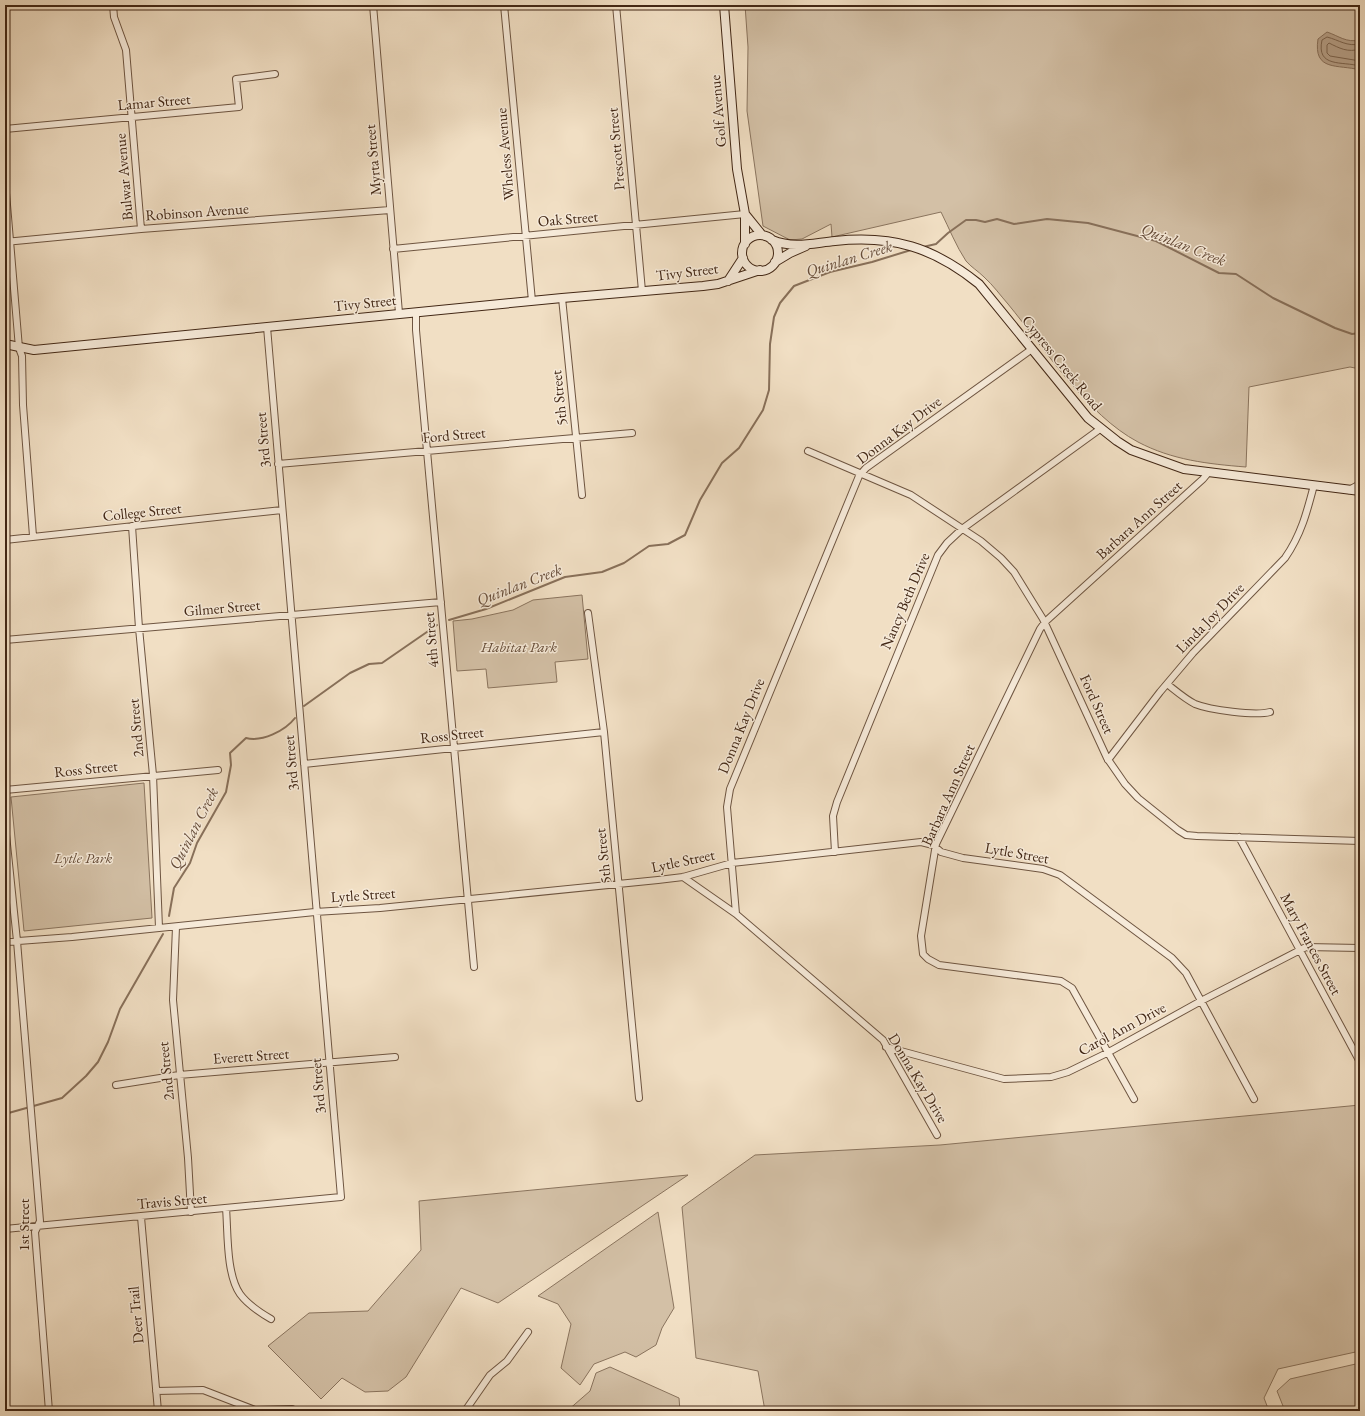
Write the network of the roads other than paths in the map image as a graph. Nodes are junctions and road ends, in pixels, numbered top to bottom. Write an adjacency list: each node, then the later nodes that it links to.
1 (113, 5): 7 (street, Bulwar Avenue)
2 (373, 5): 10 (street, Myrta Street)
3 (504, 5): 15 (street, Wheless Avenue)
4 (616, 5): 12 (street, Prescott Street)
5 (724, 5): 11 (main road, Golf Avenue)
6 (275, 74): 7 (street, Lamar Street)
7 (131, 117): 8 (street, Lamar Street); 13 (street, Bulwar Avenue)
8 (5, 128)
9 (5, 181): 17 (street)
10 (390, 210): 13 (street, Robinson Avenue); 20 (street, Myrta Street)
11 (745, 214): 12 (street, Oak Street); 14 (main road, Golf Avenue); 18 (main road, Golf Avenue)
12 (636, 225): 15 (street, Oak Street); 25 (street, Prescott Street)
13 (141, 229): 17 (street, Robinson Avenue)
14 (762, 235): 16 (main road); 18 (main road)
15 (526, 236): 20 (street, Oak Street); 27 (street, Wheless Avenue)
16 (772, 240): 19 (main road, Cypress Creek Road); 22 (main road)
17 (8, 242): 32 (street)
18 (745, 244): 21 (main road)
19 (807, 245): 22 (main road, Cypress Creek Road); 33 (main road, Cypress Creek Road)
20 (394, 248): 29 (street, Myrta Street)
21 (743, 258): 23 (main road); 24 (main road, Tivy Street)
22 (775, 262): 23 (main road)
23 (760, 270): 24 (main road, Tivy Street)
24 (728, 281): 25 (main road, Tivy Street)
25 (642, 291): 26 (main road, Tivy Street)
26 (562, 298): 27 (main road, Tivy Street); 36 (street, 5th Street)
27 (532, 301): 28 (main road, Tivy Street)
28 (416, 312): 29 (main road, Tivy Street); 37 (street, 4th Street)
29 (399, 313): 30 (main road, Tivy Street)
30 (267, 327): 32 (main road, Tivy Street); 39 (street, 3rd Street)
31 (5, 344): 32 (main road, Tivy Street)
32 (20, 348): 50 (street)
33 (1032, 349): 34 (main road, Cypress Creek Road); 41 (street, Donna Kay Drive)
34 (1100, 429): 40 (main road, Cypress Creek Road); 49 (street, Nancy Beth Drive)
35 (632, 433): 36 (street, Ford Street)
36 (576, 438): 37 (street, Ford Street); 46 (street, 5th Street)
37 (427, 451): 39 (street, Ford Street); 52 (street, 4th Street)
38 (808, 451): 41 (street, Ford Street)
39 (278, 464): 47 (street, 3rd Street)
40 (1208, 473): 43 (main road, Cypress Creek Road); 55 (street, Barbara Ann Street)
41 (861, 474): 49 (street, Ford Street); 72 (street, Donna Kay Drive)
42 (1360, 484): 44 (street)
43 (1314, 485): 44 (main road, Cypress Creek Road); 58 (street, Linda Joy Drive)
44 (1349, 490): 45 (main road, Cypress Creek Road)
45 (1360, 491)
46 (582, 495)
47 (282, 510): 48 (street, College Street); 54 (street, 3rd Street)
48 (132, 526): 50 (street, College Street); 56 (street, 2nd Street)
49 (962, 529): 55 (street, Ford Street); 71 (street, Nancy Beth Drive)
50 (33, 536): 51 (street, College Street)
51 (5, 540)
52 (441, 602): 54 (street, Gilmer Street); 61 (street, 4th Street)
53 (588, 613): 60 (street, 5th Street)
54 (291, 615): 56 (street, Gilmer Street); 63 (street, 3rd Street)
55 (1045, 622): 62 (street, Ford Street); 70 (street, Barbara Ann Street)
56 (139, 628): 57 (street, Gilmer Street); 65 (street, 2nd Street)
57 (5, 640)
58 (1167, 684): 59 (street); 62 (street, Linda Joy Drive)
59 (1270, 712)
60 (604, 732): 61 (street, Ross Street); 74 (street, 5th Street)
61 (454, 748): 63 (street, Ross Street); 75 (street, 4th Street)
62 (1108, 760): 68 (street, Ford Street)
63 (304, 764): 76 (street, 3rd Street)
64 (218, 770): 65 (street, Ross Street)
65 (153, 775): 66 (street, Ross Street); 79 (street, 2nd Street)
66 (5, 790)
67 (5, 825): 80 (street, 1st Street)
68 (1239, 837): 69 (street, Ford Street); 83 (street, Mary Frances Street)
69 (1360, 840)
70 (936, 847): 71 (street, Lytle Street); 85 (street, Lytle Street); 87 (street, Barbara Ann Street)
71 (835, 852): 72 (street, Lytle Street)
72 (732, 863): 73 (street, Lytle Street); 77 (street, Donna Kay Drive)
73 (683, 877): 74 (street, Lytle Street); 77 (street)
74 (618, 884): 75 (street, Lytle Street); 93 (street, 5th Street)
75 (468, 899): 76 (street, Lytle Street); 84 (street, 4th Street)
76 (315, 912): 78 (street, Lytle Street); 90 (street, 3rd Street)
77 (736, 914): 86 (street, Donna Kay Drive)
78 (176, 927): 79 (street, Lytle Street); 91 (street, 2nd Street)
79 (159, 928): 80 (street, Lytle Street)
80 (17, 941): 81 (street, Lytle Street); 101 (street, 1st Street)
81 (5, 942)
82 (1360, 948): 83 (street, Carol Ann Drive)
83 (1300, 950): 85 (street, Carol Ann Drive); 89 (street, Mary Frances Street)
84 (474, 967)
85 (1201, 1000): 87 (street, Carol Ann Drive); 95 (street, Lytle Street)
86 (886, 1047): 87 (street, Carol Ann Drive); 96 (street, Donna Kay Drive)
87 (1107, 1053): 94 (street, Barbara Ann Street)
88 (395, 1057): 90 (street, Everett Street)
89 (1360, 1062)
90 (329, 1064): 91 (street, Everett Street); 97 (street, 3rd Street)
91 (179, 1075): 92 (street, Everett Street); 99 (street, 2nd Street)
92 (116, 1085)
93 (639, 1098)
94 (1134, 1099)
95 (1254, 1099)
96 (937, 1135)
97 (341, 1198): 98 (street, Travis Street)
98 (226, 1208): 99 (street, Travis Street); 103 (street)
99 (191, 1212): 100 (street, Travis Street)
100 (141, 1217): 101 (street, Travis Street); 105 (street, Deer Trail)
101 (38, 1226): 102 (street, Travis Street); 107 (street, 1st Street)
102 (5, 1229)
103 (271, 1319)
104 (528, 1332): 109 (street)
105 (156, 1391): 106 (street); 108 (street, Deer Trail)
106 (292, 1409)
107 (49, 1411)
108 (158, 1411)
109 (465, 1411)

